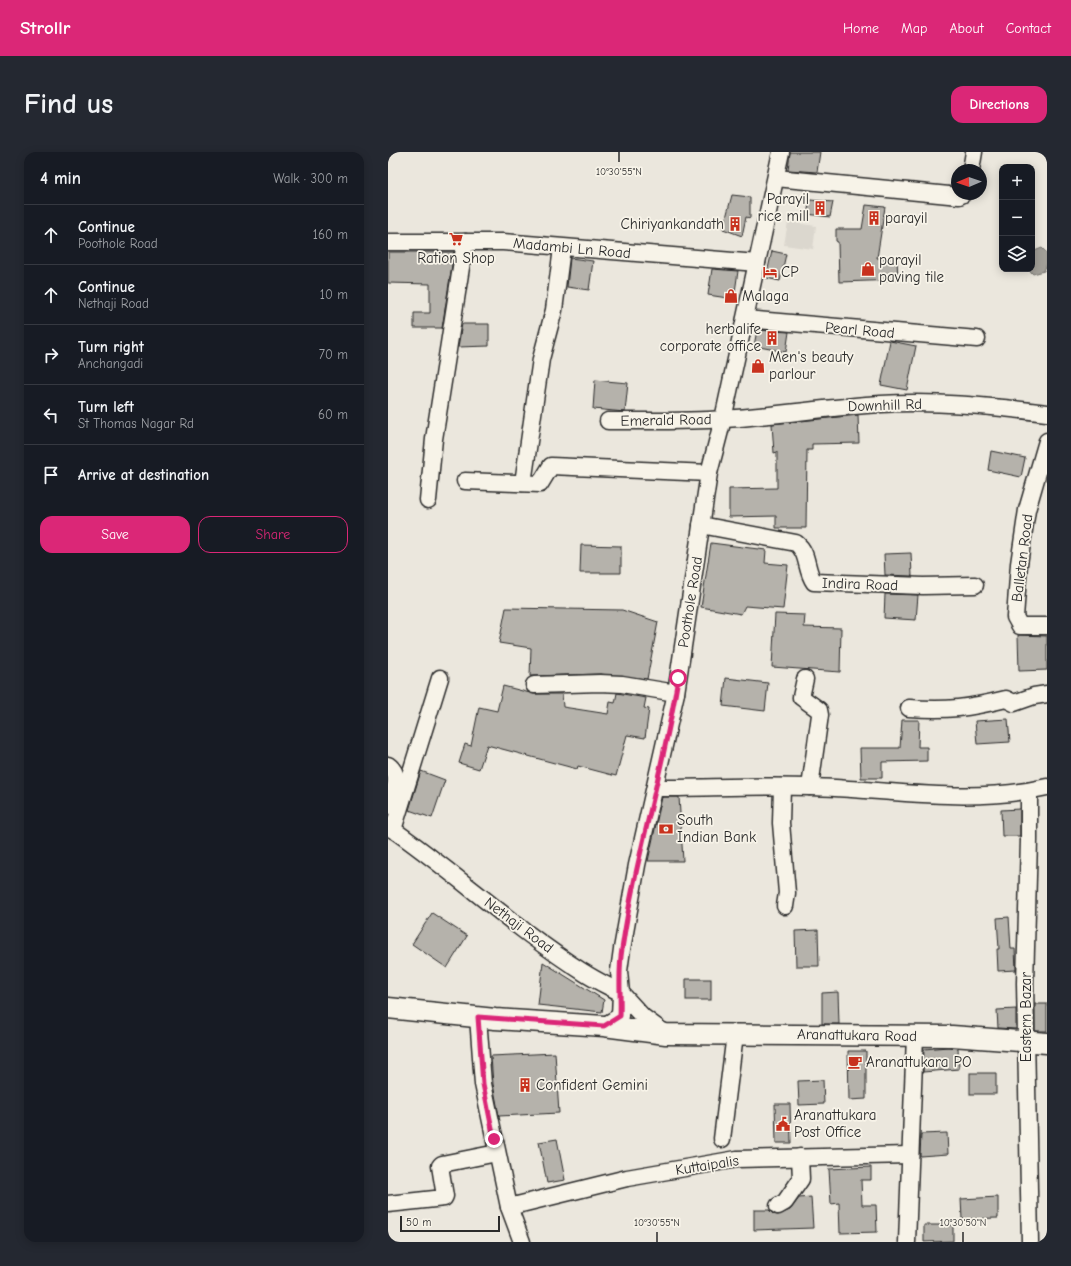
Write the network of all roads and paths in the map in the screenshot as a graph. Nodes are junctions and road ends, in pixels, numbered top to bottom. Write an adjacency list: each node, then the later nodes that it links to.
1 (781, 152): 4 (street, Poothole Road)
2 (974, 152): 3 (street)
3 (972, 164)
4 (776, 178): 5 (street); 9 (street, Poothole Road)
5 (951, 195)
6 (388, 242): 7 (street, Madambi Ln Road)
7 (465, 242): 8 (street, Madambi Ln Road); 19 (street)
8 (562, 248): 9 (street, Madambi Ln Road); 18 (street)
9 (757, 263): 10 (street, Poothole Road)
10 (744, 319): 11 (street, Pearl Road); 13 (street, Poothole Road)
11 (977, 339)
12 (1047, 413): 13 (street, Downhill Rd)
13 (723, 419): 14 (street, Emerald Road); 16 (street, Poothole Road)
14 (608, 421)
15 (1047, 441): 22 (street, Balletan Road)
16 (709, 473): 18 (street); 20 (street, Poothole Road)
17 (465, 480): 18 (street)
18 (524, 483)
19 (428, 500)
20 (701, 525): 21 (street, Indira Road); 26 (street, Poothole Road)
21 (975, 585)
22 (1047, 626)
23 (440, 678): 36 (street)
24 (805, 679): 31 (street)
25 (534, 686): 26 (street)
26 (676, 693): 33 (street, Poothole Road)
27 (1047, 694): 28 (street)
28 (909, 708)
29 (388, 765): 35 (street)
30 (782, 787): 31 (street); 33 (street); 37 (street)
31 (810, 787): 34 (street)
32 (1047, 787): 34 (street)
33 (655, 788): 38 (street, Poothole Road)
34 (1029, 791): 45 (street, Eastern Bazar)
35 (388, 806)
36 (390, 828): 38 (street, Nethaji Road)
37 (785, 906)
38 (621, 993): 41 (street); 42 (street)
39 (388, 1008): 40 (main road, Aranattukara Road)
40 (478, 1017): 41 (main road, Aranattukara Road); 48 (street)
41 (604, 1026): 42 (main road, Aranattukara Road)
42 (666, 1034): 43 (main road, Aranattukara Road)
43 (735, 1034): 44 (main road, Aranattukara Road); 47 (street)
44 (914, 1036): 45 (main road, Aranattukara Road); 49 (street)
45 (1026, 1041): 46 (main road, Aranattukara Road); 56 (street, Eastern Bazar)
46 (1047, 1043)
47 (722, 1139)
48 (497, 1153): 51 (street); 53 (street)
49 (910, 1155): 50 (street, Kuttaipalis); 55 (street)
50 (800, 1157): 52 (street); 53 (street, Kuttaipalis)
51 (388, 1204)
52 (778, 1206)
53 (509, 1207): 54 (street)
54 (522, 1242)
55 (907, 1242)
56 (1030, 1242)

